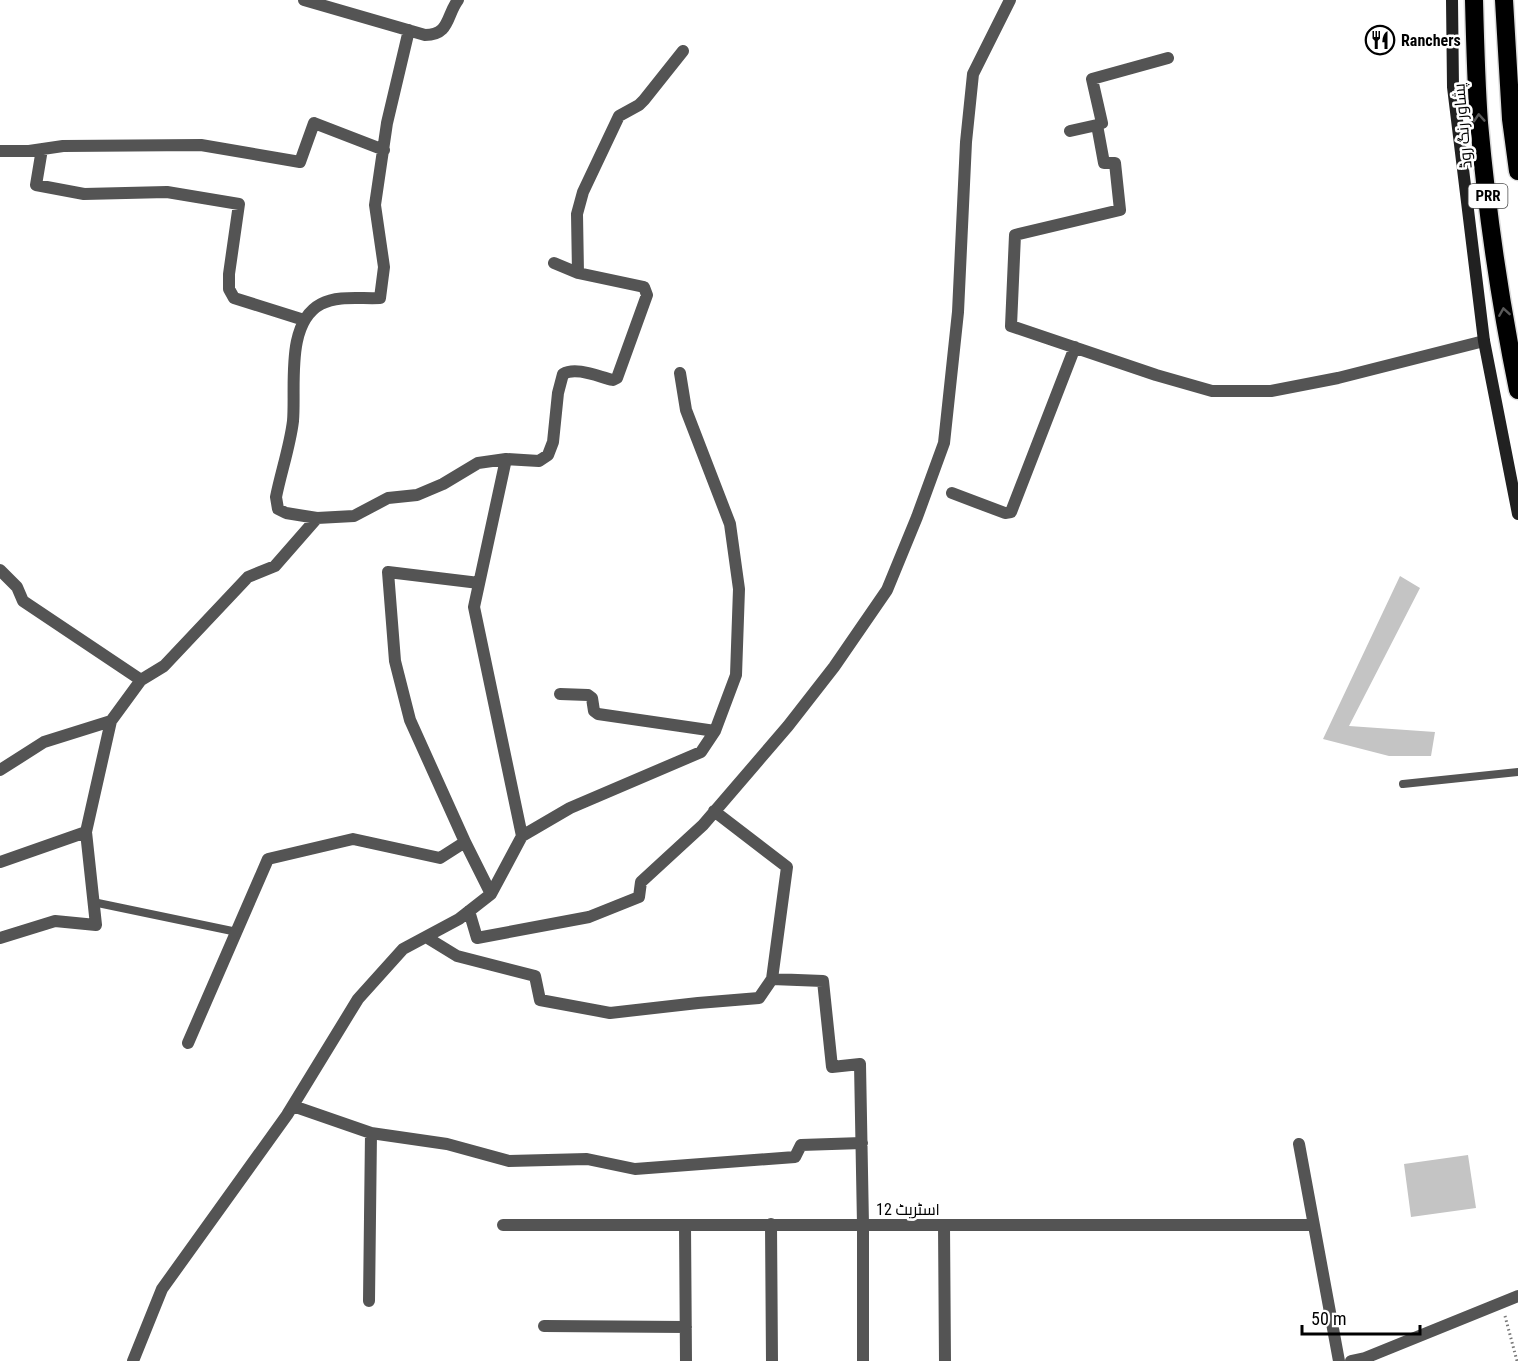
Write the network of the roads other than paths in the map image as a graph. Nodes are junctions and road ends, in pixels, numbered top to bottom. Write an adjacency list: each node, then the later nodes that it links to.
1 (304, 0): 7 (street)
2 (458, 0): 7 (street)
3 (1010, 0): 36 (street)
4 (1452, 0): 19 (street)
5 (1474, 0): 22 (highway, پشاور رنگ روڈ / PRR, one-way to 5)
6 (1504, 0): 15 (highway, PRR)
7 (409, 30): 13 (street)
8 (683, 51): 17 (street)
9 (1168, 58): 10 (street)
10 (1097, 125): 11 (street); 20 (street)
11 (1070, 131)
12 (42, 149): 13 (street); 14 (street); 18 (street)
13 (384, 150): 18 (street)
14 (0, 151)
15 (1518, 171)
16 (554, 263): 17 (street)
17 (578, 273): 23 (street)
18 (304, 320): 26 (street)
19 (1484, 341): 20 (street); 25 (street)
20 (1075, 347): 24 (street)
21 (680, 373): 32 (street)
22 (1518, 390)
23 (506, 459): 26 (street); 28 (street)
24 (952, 493)
25 (1518, 514)
26 (317, 519): 29 (street)
27 (0, 570): 29 (street)
28 (479, 583): 38 (street); 39 (street)
29 (141, 680): 31 (street)
30 (561, 694): 32 (street)
31 (111, 721): 33 (street); 37 (street)
32 (715, 731): 38 (street)
33 (0, 770)
34 (1518, 772): 35 (lane)
35 (1404, 784)
36 (714, 812): 43 (street); 47 (street)
37 (86, 832): 40 (street); 42 (street)
38 (522, 836): 41 (street)
39 (465, 842): 41 (street); 44 (street)
40 (0, 862)
41 (491, 894): 43 (street)
42 (93, 902): 44 (lane); 46 (street)
43 (469, 911): 45 (street)
44 (237, 932): 48 (street)
45 (426, 937): 47 (street); 49 (street)
46 (0, 938)
47 (772, 979): 51 (street)
48 (188, 1043)
49 (293, 1106): 50 (street); 63 (street)
50 (371, 1133): 51 (street); 60 (street)
51 (862, 1143): 56 (street)
52 (1299, 1144): 58 (street)
53 (771, 1224): 55 (street, اسٹریٹ 12); 56 (street, اسٹریٹ 12); 65 (street)
54 (503, 1225): 55 (street, اسٹریٹ 12)
55 (685, 1225): 62 (street)
56 (863, 1225): 57 (street, اسٹریٹ 12); 66 (street)
57 (944, 1225): 58 (street, اسٹریٹ 12); 67 (street)
58 (1313, 1225): 68 (street)
59 (1518, 1296): 69 (street)
60 (369, 1301)
61 (544, 1326): 62 (street)
62 (686, 1327): 64 (street)
63 (133, 1361)
64 (687, 1361)
65 (772, 1361)
66 (863, 1361)
67 (945, 1361)
68 (1339, 1361)
69 (1351, 1361)

